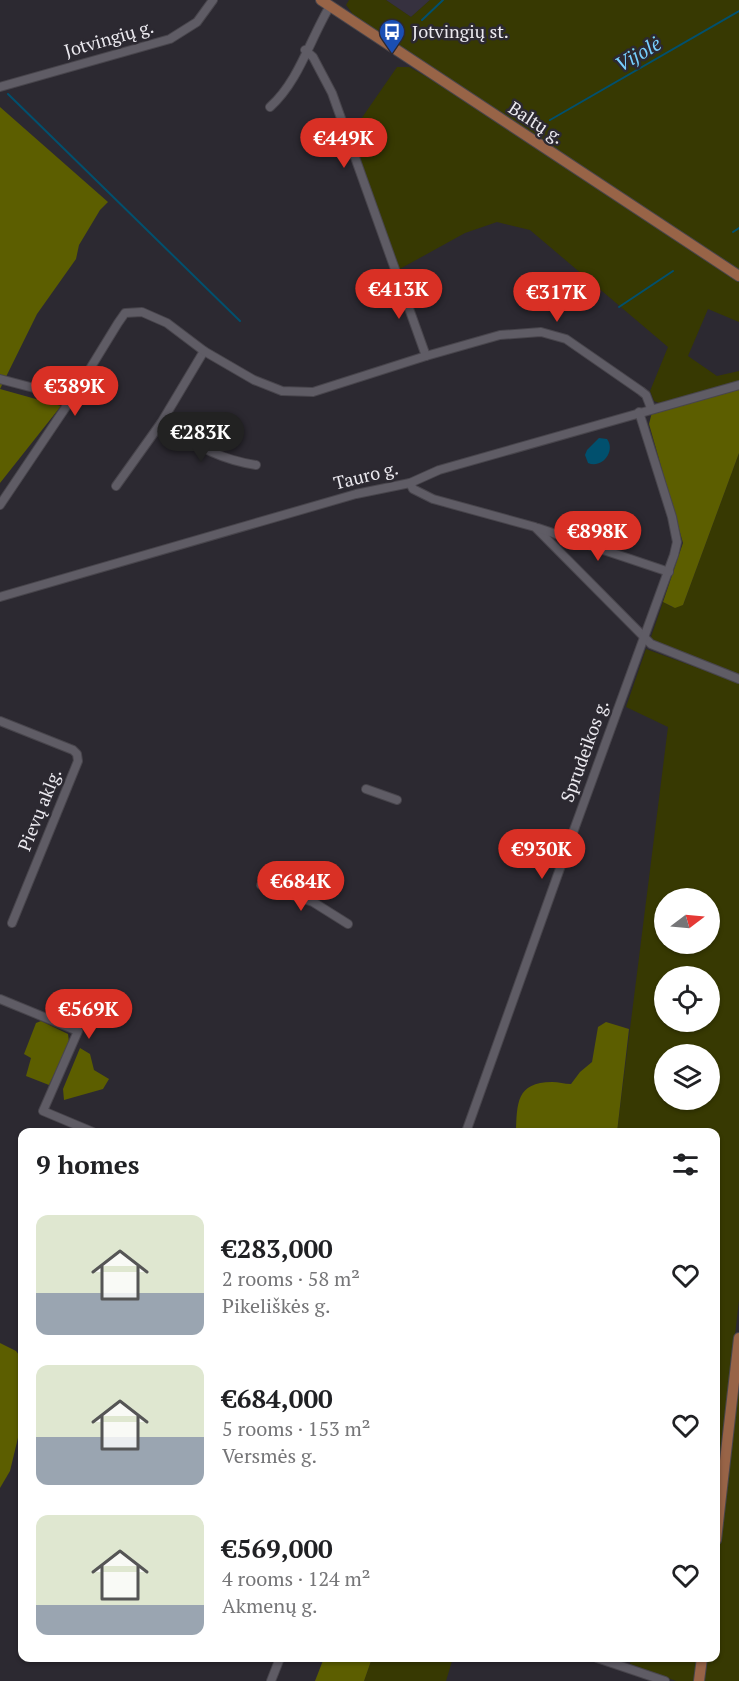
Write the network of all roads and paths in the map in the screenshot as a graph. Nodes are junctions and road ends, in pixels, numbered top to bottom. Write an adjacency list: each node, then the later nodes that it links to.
1 (213, 0): 4 (street, Jotvingių g.)
2 (328, 2): 3 (street); 6 (main road, Baltų g.)
3 (306, 50): 5 (street); 8 (street)
4 (0, 87)
5 (270, 107)
6 (737, 274)
7 (204, 351): 8 (street); 11 (street); 14 (street)
8 (426, 356): 12 (street)
9 (0, 379): 11 (street)
10 (739, 385): 12 (street, Tauro g.)
11 (72, 398): 18 (street)
12 (651, 408): 13 (street, Tauro g.)
13 (639, 412): 16 (street, Tauro g.); 20 (street, Sprudeikos g.)
14 (161, 423): 15 (street); 17 (street)
15 (256, 465)
16 (410, 483): 19 (street); 21 (street, Tauro g.)
17 (116, 486)
18 (0, 505)
19 (535, 527): 20 (street); 22 (street)
20 (669, 572): 22 (street, Sprudeikos g.)
21 (0, 597)
22 (644, 637): 23 (street); 32 (street, Sprudeikos g.)
23 (739, 679)
24 (0, 721): 28 (street, Pievų aklg.)
25 (366, 789): 26 (street)
26 (397, 800)
27 (261, 885): 29 (street)
28 (12, 923)
29 (348, 924)
30 (0, 999): 31 (street)
31 (83, 1128)
32 (467, 1128)
33 (739, 1338): 34 (main road)
34 (720, 1504)
35 (279, 1662): 38 (street)
36 (609, 1662): 39 (street)
37 (701, 1662): 40 (main road)
38 (272, 1681)
39 (665, 1681)
40 (699, 1681)

